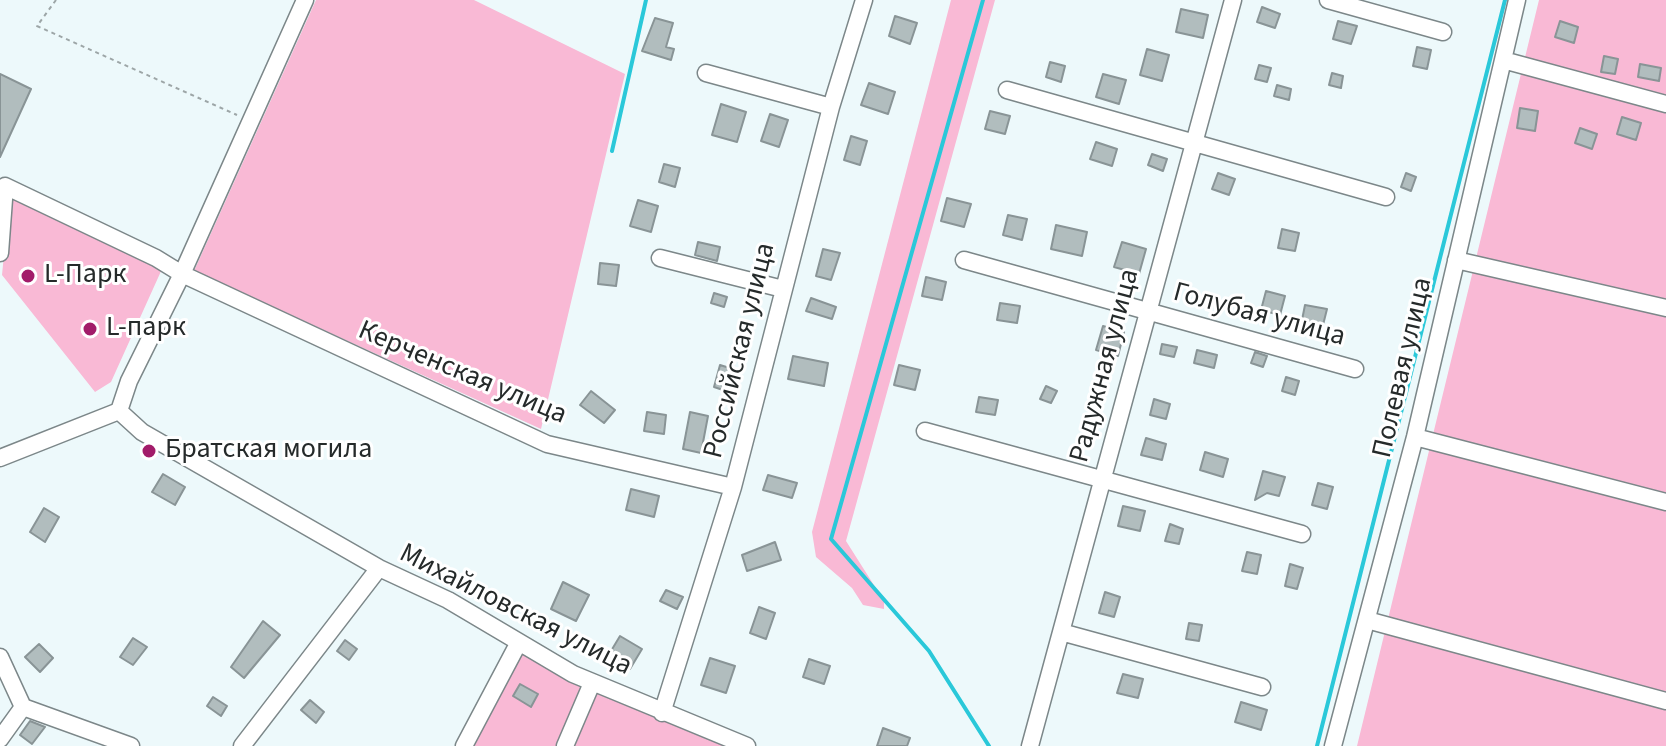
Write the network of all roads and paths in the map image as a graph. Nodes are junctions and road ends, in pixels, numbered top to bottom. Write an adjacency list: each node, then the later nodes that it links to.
1 (56, 0): 13 (path)
2 (305, 0): 13 (street)
3 (864, 0): 12 (street, Российская улица)
4 (1233, 0): 14 (street, Радужная улица)
5 (1328, 0): 7 (street)
6 (1517, 0): 8 (street, Полевая улица)
7 (1443, 32)
8 (1503, 60): 11 (street); 19 (street, Полевая улица)
9 (706, 73): 12 (street)
10 (1007, 90): 14 (street)
11 (1666, 104)
12 (831, 107): 21 (street, Российская улица)
13 (253, 122): 20 (street)
14 (1194, 144): 15 (street); 23 (street, Радужная улица)
15 (1386, 197)
16 (0, 253): 20 (street, Керченская улица)
17 (660, 258): 21 (street)
18 (964, 260): 23 (street, Голубая улица)
19 (1456, 260): 22 (street); 27 (street, Полевая улица)
20 (182, 274): 25 (street); 30 (street, Керченская улица)
21 (783, 289): 30 (street, Российская улица)
22 (1666, 308)
23 (1148, 313): 24 (street, Голубая улица); 29 (street, Радужная улица)
24 (1355, 369)
25 (119, 411): 28 (street); 33 (street)
26 (925, 431): 29 (street)
27 (1415, 437): 31 (street); 34 (street, Полевая улица)
28 (0, 458)
29 (1102, 479): 32 (street); 35 (street, Радужная улица)
30 (733, 487): 42 (street, Российская улица)
31 (1666, 502)
32 (1302, 534)
33 (379, 568): 36 (street, Михайловская улица); 46 (street, Михайловская улица)
34 (1367, 620): 40 (street); 51 (street, Полевая улица)
35 (1061, 632): 39 (street); 50 (street, Радужная улица)
36 (519, 642): 38 (street, Михайловская улица); 47 (street)
37 (0, 657): 41 (street)
38 (592, 683): 42 (street, Михайловская улица); 48 (street)
39 (1262, 687)
40 (1666, 701)
41 (23, 707): 43 (street); 45 (street)
42 (662, 713): 44 (street, Михайловская улица)
43 (0, 739)
44 (715, 740): 49 (street, Михайловская улица)
45 (131, 746)
46 (242, 746)
47 (464, 746)
48 (565, 746)
49 (747, 746)
50 (1030, 746)
51 (1333, 746)

